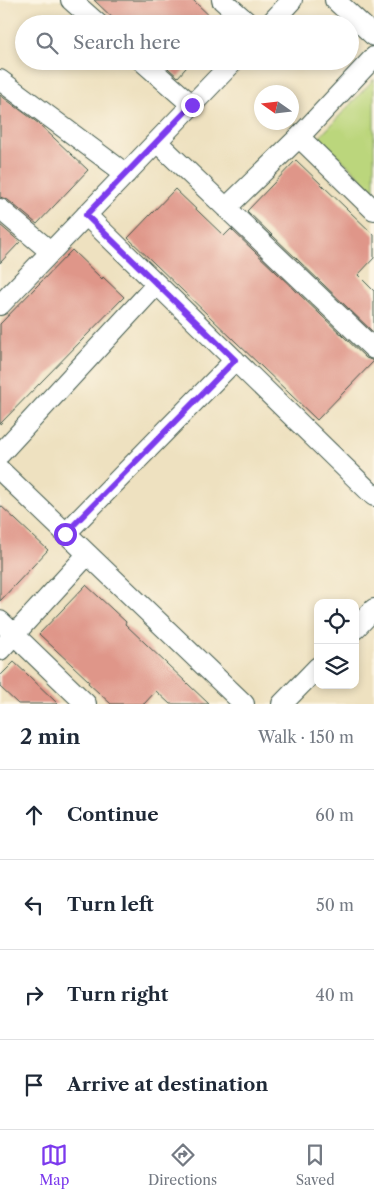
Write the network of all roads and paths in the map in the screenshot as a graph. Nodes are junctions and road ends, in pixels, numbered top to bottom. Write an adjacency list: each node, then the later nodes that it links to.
1 (71, 0): 5 (street)
2 (222, 0): 6 (street)
3 (292, 0): 7 (street)
4 (335, 0): 8 (street)
5 (88, 15)
6 (239, 15)
7 (278, 15)
8 (351, 15)
9 (359, 22): 10 (street)
10 (374, 36)
11 (374, 57): 16 (street)
12 (152, 70): 15 (street)
13 (225, 70): 15 (street)
14 (0, 80): 18 (street)
15 (192, 105): 17 (street)
16 (299, 137): 19 (street); 21 (street)
17 (157, 142): 18 (street); 19 (street)
18 (126, 174): 22 (street)
19 (226, 208): 26 (street)
20 (0, 210): 23 (street)
21 (374, 210)
22 (86, 215): 23 (street); 24 (street)
23 (51, 252): 25 (street)
24 (157, 284): 27 (street); 28 (street)
25 (0, 305)
26 (374, 349)
27 (235, 360): 30 (street); 31 (street)
28 (0, 454)
29 (0, 470): 31 (street)
30 (374, 496)
31 (65, 534): 32 (street)
32 (88, 556): 35 (street); 39 (street)
33 (374, 609): 34 (street)
34 (359, 625)
35 (7, 628): 36 (street); 38 (street)
36 (0, 650)
37 (314, 672): 40 (street)
38 (86, 704)
39 (244, 704)
40 (282, 704)

